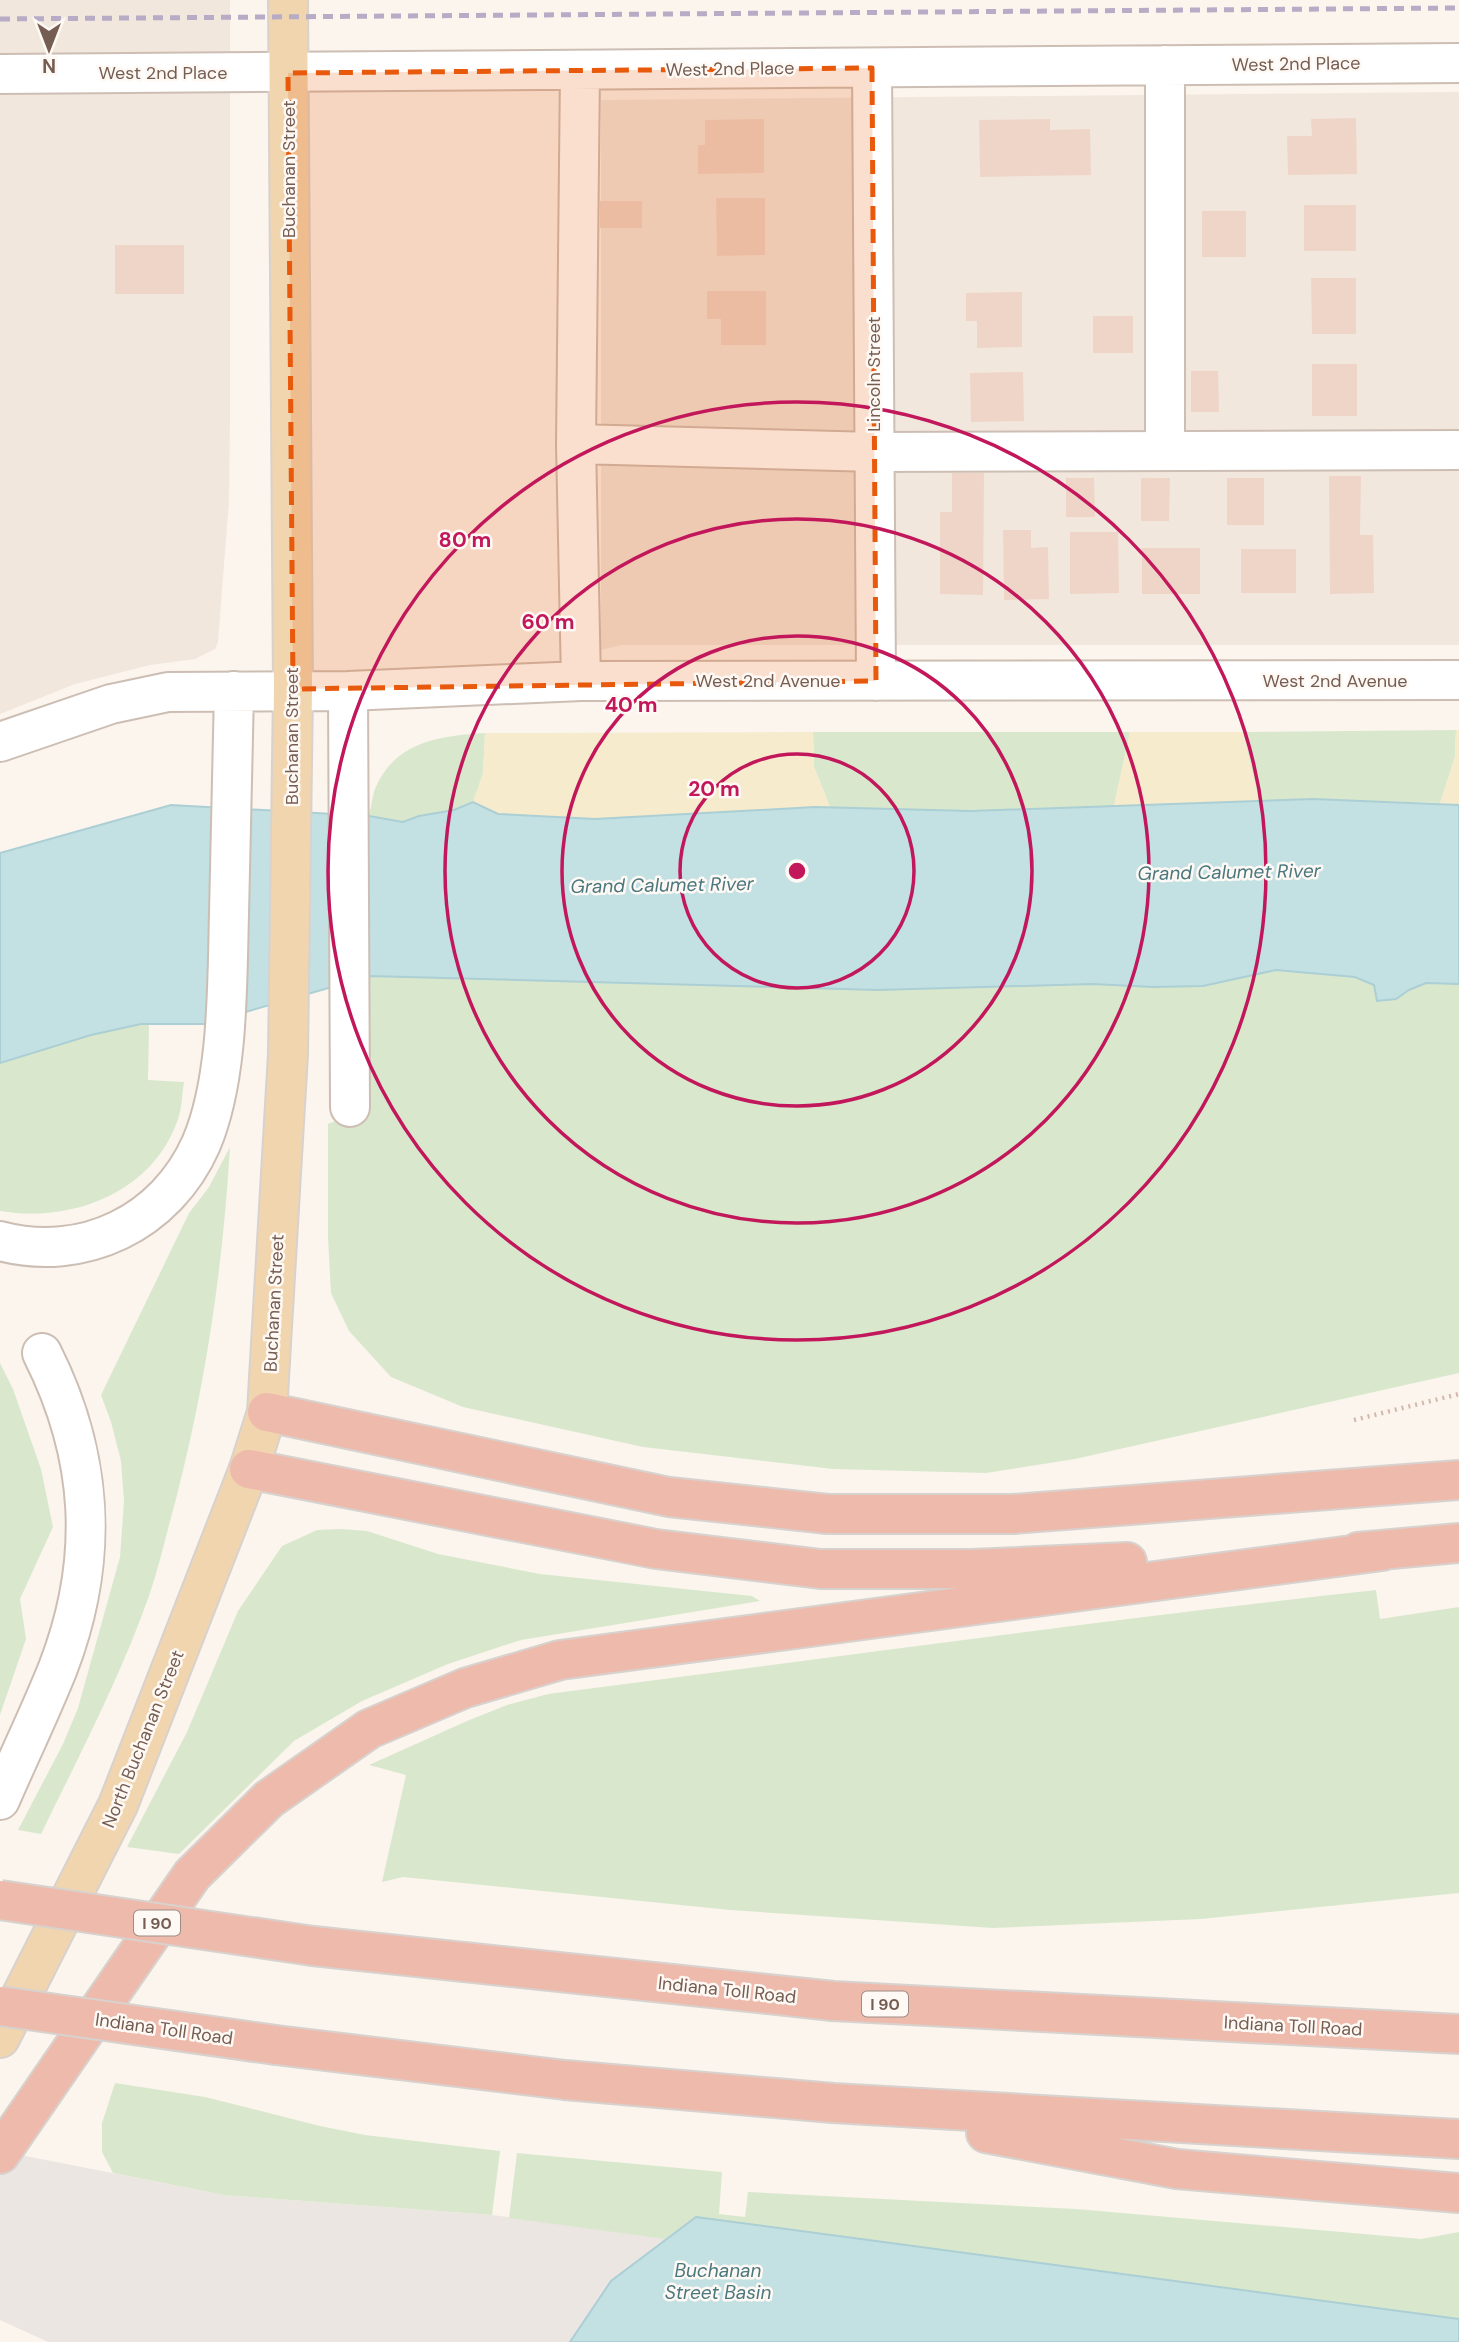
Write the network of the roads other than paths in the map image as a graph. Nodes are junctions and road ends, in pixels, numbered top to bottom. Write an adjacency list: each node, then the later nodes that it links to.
1 (288, 0): 6 (main road, Buchanan Street)
2 (1459, 62): 3 (street, West 2nd Place)
3 (1165, 65): 4 (street, West 2nd Place); 10 (street)
4 (872, 68): 5 (street, West 2nd Place); 11 (street, Lincoln Street)
5 (580, 70): 6 (street, West 2nd Place); 8 (street)
6 (288, 73): 7 (street, West 2nd Place); 15 (main road, Buchanan Street)
7 (0, 74)
8 (576, 444): 11 (street); 13 (street)
9 (1459, 450): 10 (street)
10 (1165, 451): 11 (street)
11 (874, 452): 14 (street, Lincoln Street)
12 (1459, 680): 14 (street, West 2nd Avenue)
13 (581, 681): 14 (street, West 2nd Avenue); 17 (street, West 2nd Avenue)
14 (876, 681)
15 (293, 689): 16 (street, West 2nd Avenue); 17 (street, West 2nd Avenue); 22 (main road, Buchanan Street)
16 (234, 691): 18 (street, West 2nd Avenue); 20 (street)
17 (348, 691): 19 (street)
18 (0, 742)
19 (350, 1107)
20 (0, 1241)
21 (42, 1353): 27 (street)
22 (267, 1412): 23 (main road, Buchanan Street); 24 (highway)
23 (249, 1469): 26 (highway); 31 (main road, North Buchanan Street)
24 (1459, 1480)
25 (1459, 1543): 26 (highway)
26 (1382, 1551): 34 (highway)
27 (0, 1800)
28 (0, 1900): 30 (highway, Indiana Toll Road / I 90, bridge)
29 (0, 2006): 32 (highway, Indiana Toll Road, bridge)
30 (1459, 2034)
31 (0, 2038)
32 (833, 2103): 33 (highway, Indiana Toll Road); 35 (highway)
33 (1459, 2139)
34 (0, 2154)
35 (1459, 2193)

